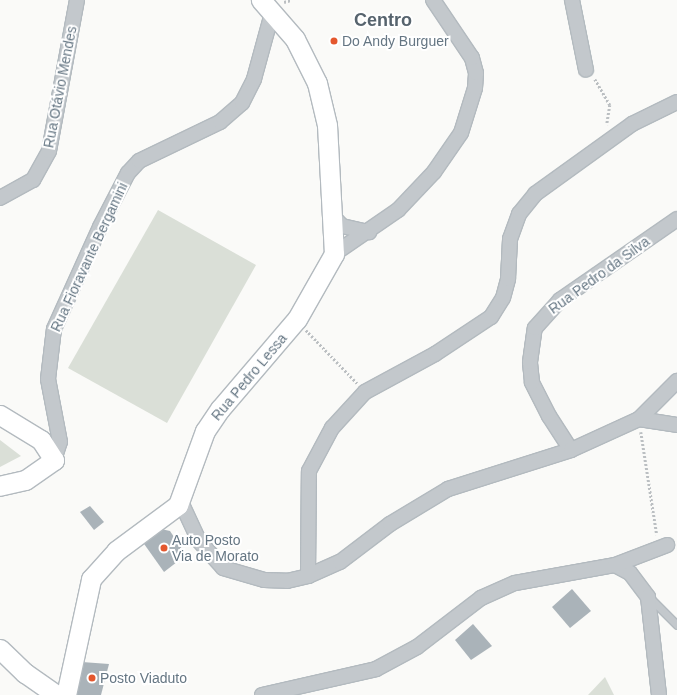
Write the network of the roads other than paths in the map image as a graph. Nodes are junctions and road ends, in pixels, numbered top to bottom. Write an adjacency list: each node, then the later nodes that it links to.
1 (77, 0): 7 (street, Rua Otávio Mendes)
2 (433, 0): 10 (street)
3 (572, 0): 5 (street)
4 (266, 6): 8 (main road); 17 (street, Rua Fioravante Bergamini)
5 (586, 70)
6 (677, 102): 22 (street)
7 (0, 198)
8 (329, 212): 10 (street); 11 (main road)
9 (677, 220): 16 (street, Rua Pedro da Silva)
10 (369, 232): 11 (street)
11 (334, 254): 19 (main road, Rua Pedro Lessa)
12 (677, 381): 14 (street)
13 (0, 415): 17 (main road)
14 (639, 419): 15 (street); 16 (street)
15 (677, 425)
16 (571, 450): 22 (street)
17 (54, 460): 18 (main road)
18 (0, 486)
19 (180, 500): 22 (street); 27 (main road, Rua Pedro Lessa)
20 (667, 546): 21 (street)
21 (615, 564): 23 (street); 28 (street)
22 (308, 576)
23 (648, 596): 24 (lane); 29 (street)
24 (677, 625)
25 (0, 649): 26 (main road)
26 (56, 695)
27 (66, 695)
28 (262, 695)
29 (659, 695)

